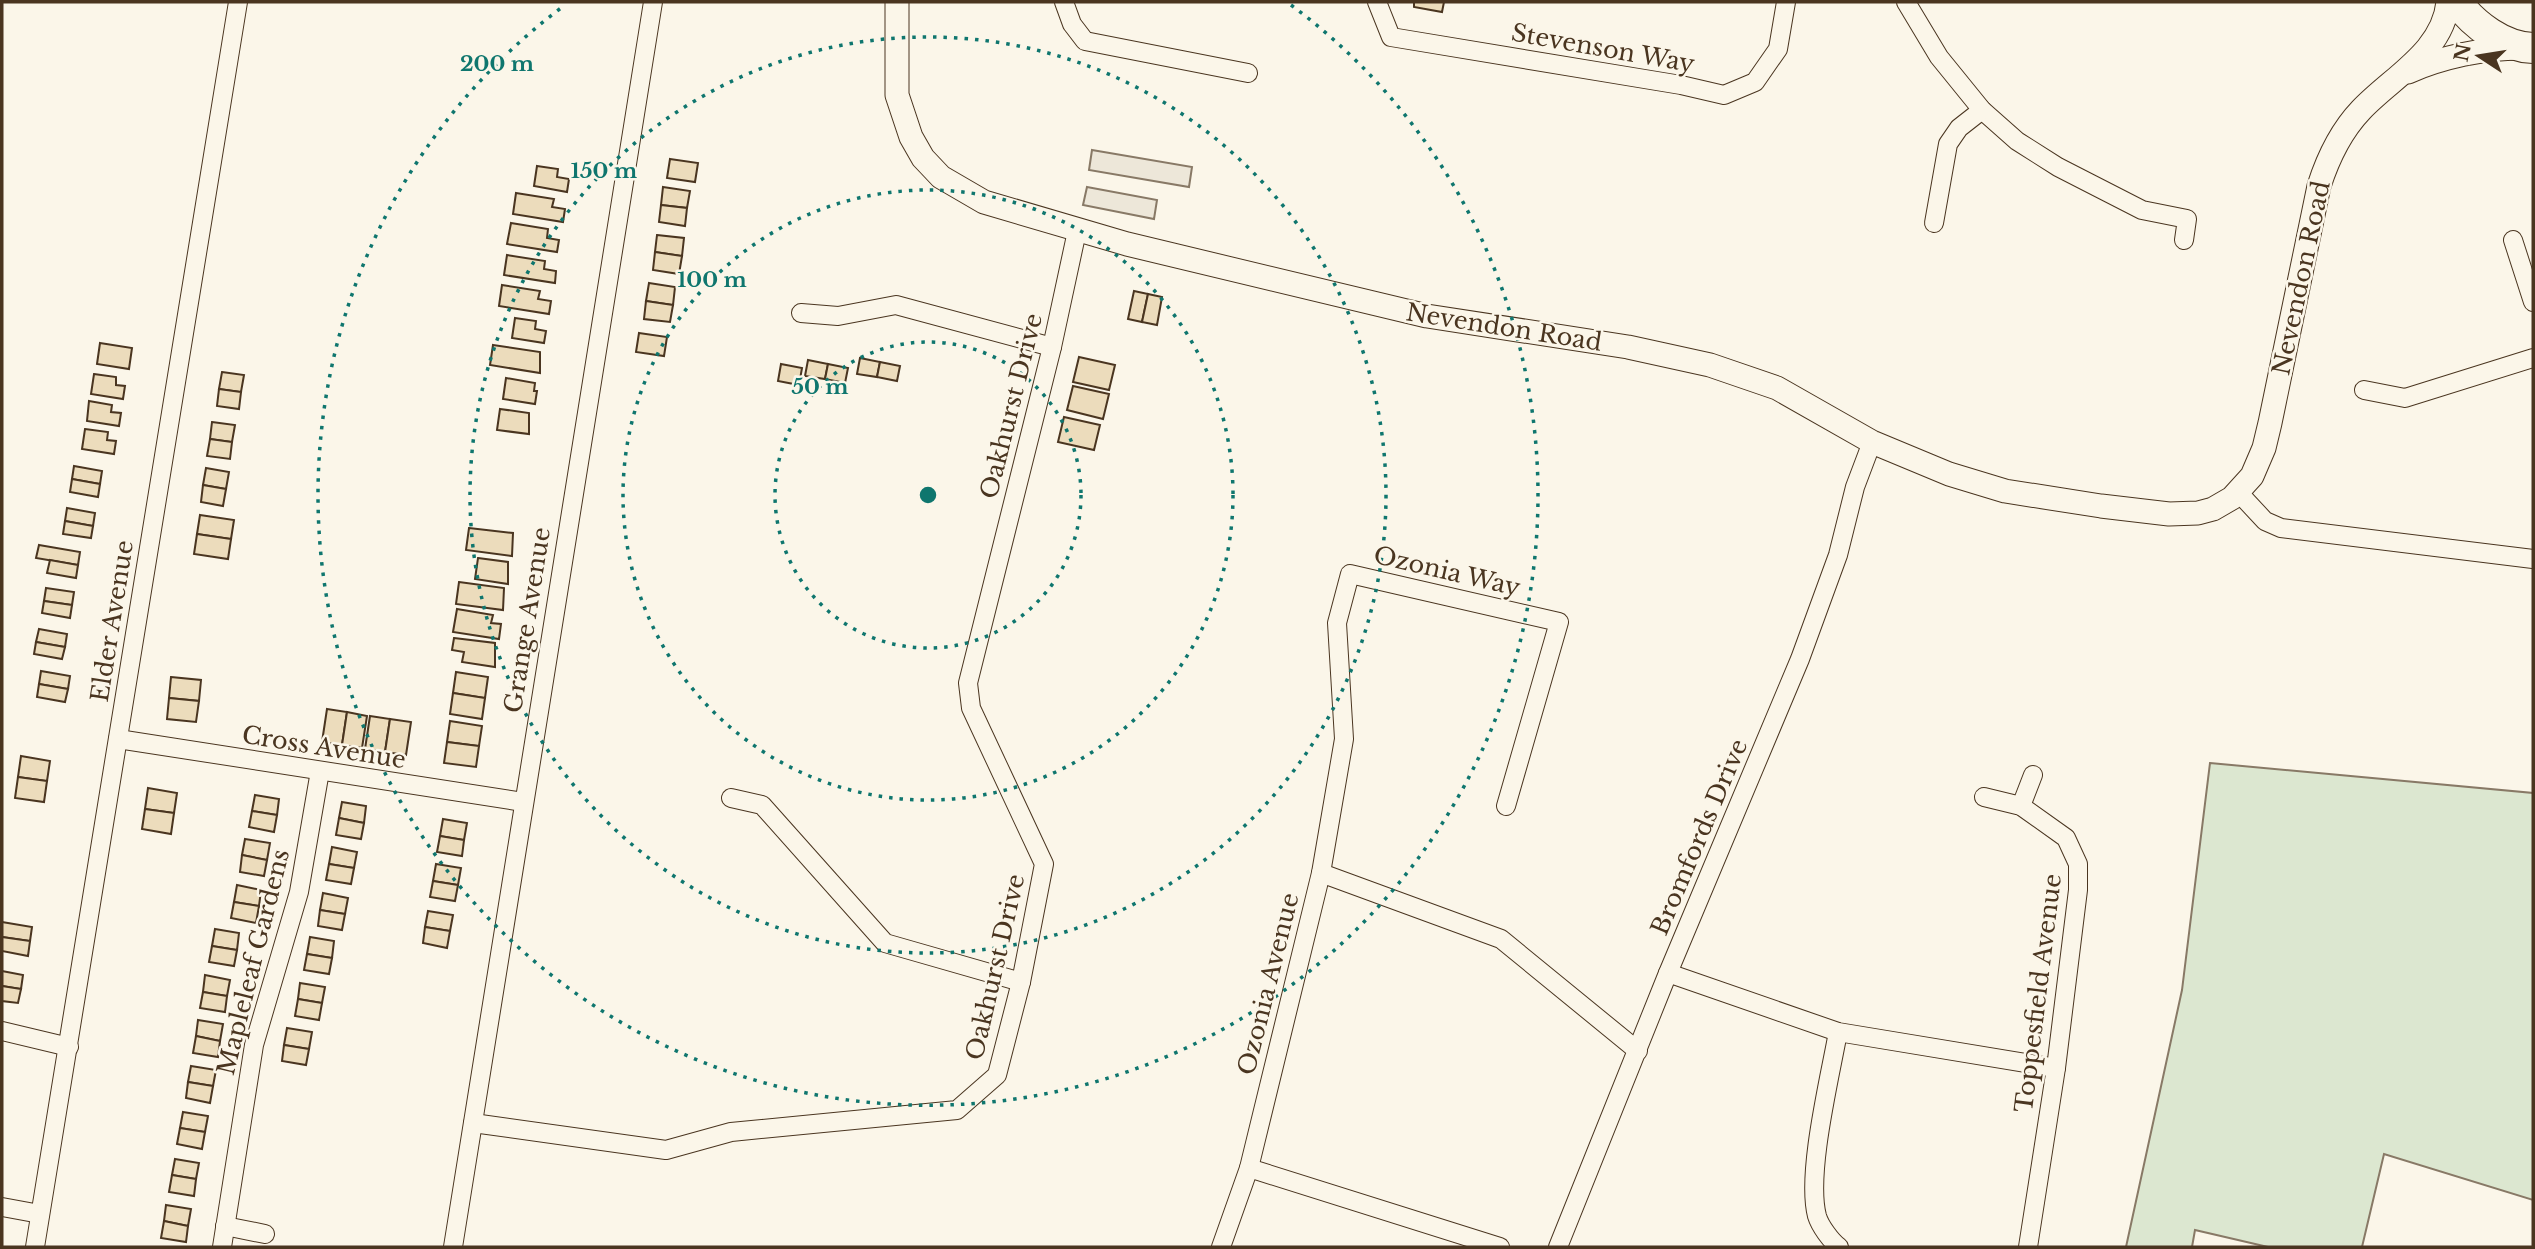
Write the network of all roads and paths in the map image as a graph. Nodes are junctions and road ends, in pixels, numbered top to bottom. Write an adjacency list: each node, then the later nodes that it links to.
1 (238, 2): 26 (street, Elder Avenue)
2 (653, 2): 31 (street, Grange Avenue)
3 (897, 2): 15 (street, Nevendon Road)
4 (1064, 2): 11 (street)
5 (1377, 2): 6 (street, Stevenson Way)
6 (1786, 2)
7 (1906, 2): 13 (street)
8 (2448, 2): 12 (street, Nevendon Road)
9 (2457, 2): 10 (main road)
10 (2532, 49): 12 (street, Nevendon Road)
11 (1248, 73)
12 (2395, 80): 24 (street, Nevendon Road)
13 (1982, 110): 14 (street); 16 (street)
14 (1934, 223)
15 (1077, 231): 20 (street, Oakhurst Drive); 23 (street, Nevendon Road)
16 (2184, 240)
17 (2513, 240): 18 (street)
18 (2533, 302)
19 (802, 313): 20 (street)
20 (1052, 347): 36 (street, Oakhurst Drive)
21 (2533, 358): 22 (street)
22 (2364, 390)
23 (1872, 442): 24 (street, Nevendon Road); 35 (street, Bromfords Drive)
24 (2238, 493): 25 (street)
25 (2533, 559)
26 (118, 739): 27 (street, Cross Avenue); 39 (street, Elder Avenue)
27 (320, 771): 31 (street, Cross Avenue); 46 (street, Mapleleaf Gardens)
28 (2033, 775): 33 (street)
29 (1984, 797): 33 (street, Toppesfield Avenue)
30 (731, 799): 36 (street)
31 (523, 802): 42 (street, Grange Avenue)
32 (1506, 806): 34 (street, Ozonia Way)
33 (2021, 806): 41 (street, Toppesfield Avenue)
34 (1321, 873): 40 (street, Ozonia Avenue); 43 (street, Ozonia Avenue)
35 (1668, 973): 38 (street); 40 (street, Bromfords Drive)
36 (1021, 982): 42 (street, Oakhurst Drive)
37 (2, 1031): 39 (street)
38 (1838, 1032): 41 (street); 54 (street)
39 (69, 1047): 45 (street, Elder Avenue)
40 (1638, 1051): 53 (street, Bromfords Drive)
41 (2056, 1068): 55 (street, Toppesfield Avenue)
42 (473, 1123): 50 (street, Grange Avenue)
43 (1249, 1168): 51 (street, Ozonia Avenue); 52 (street)
44 (2, 1207): 45 (street)
45 (40, 1214): 48 (street, Elder Avenue)
46 (225, 1226): 47 (street); 49 (street, Mapleleaf Gardens)
47 (265, 1234)
48 (35, 1247)
49 (222, 1247)
50 (453, 1247)
51 (1221, 1247)
52 (1500, 1247)
53 (1558, 1247)
54 (1839, 1247)
55 (2028, 1247)

